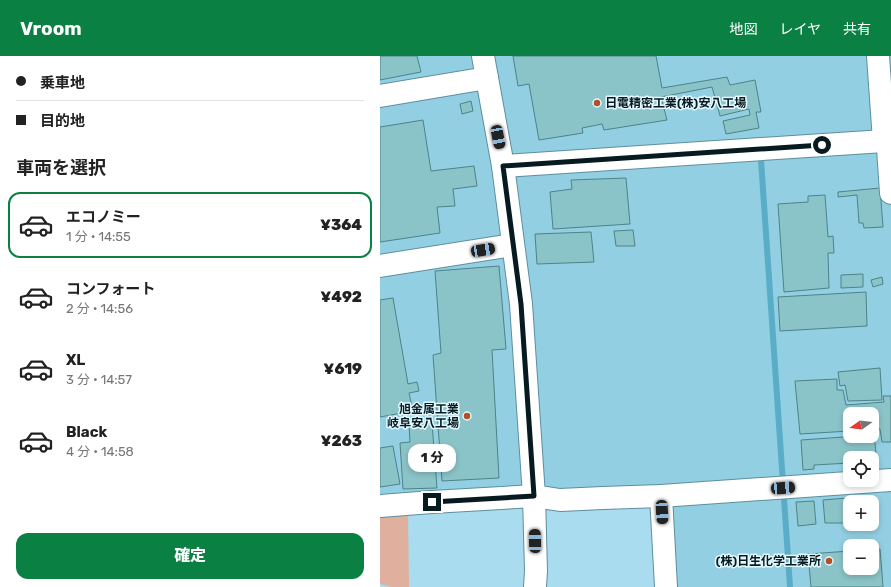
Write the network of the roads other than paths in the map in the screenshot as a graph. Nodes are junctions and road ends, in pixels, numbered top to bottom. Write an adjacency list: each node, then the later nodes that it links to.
1 (483, 56): 3 (street)
2 (878, 56): 5 (street)
3 (487, 78): 4 (street); 6 (street)
4 (380, 96)
5 (888, 146): 6 (street); 7 (street)
6 (503, 166): 8 (street)
7 (891, 193)
8 (513, 245): 9 (street); 11 (street)
9 (380, 266)
10 (891, 480): 12 (street)
11 (534, 496): 12 (street); 13 (street); 14 (street)
12 (662, 496): 15 (street)
13 (380, 506)
14 (535, 587)
15 (666, 587)

